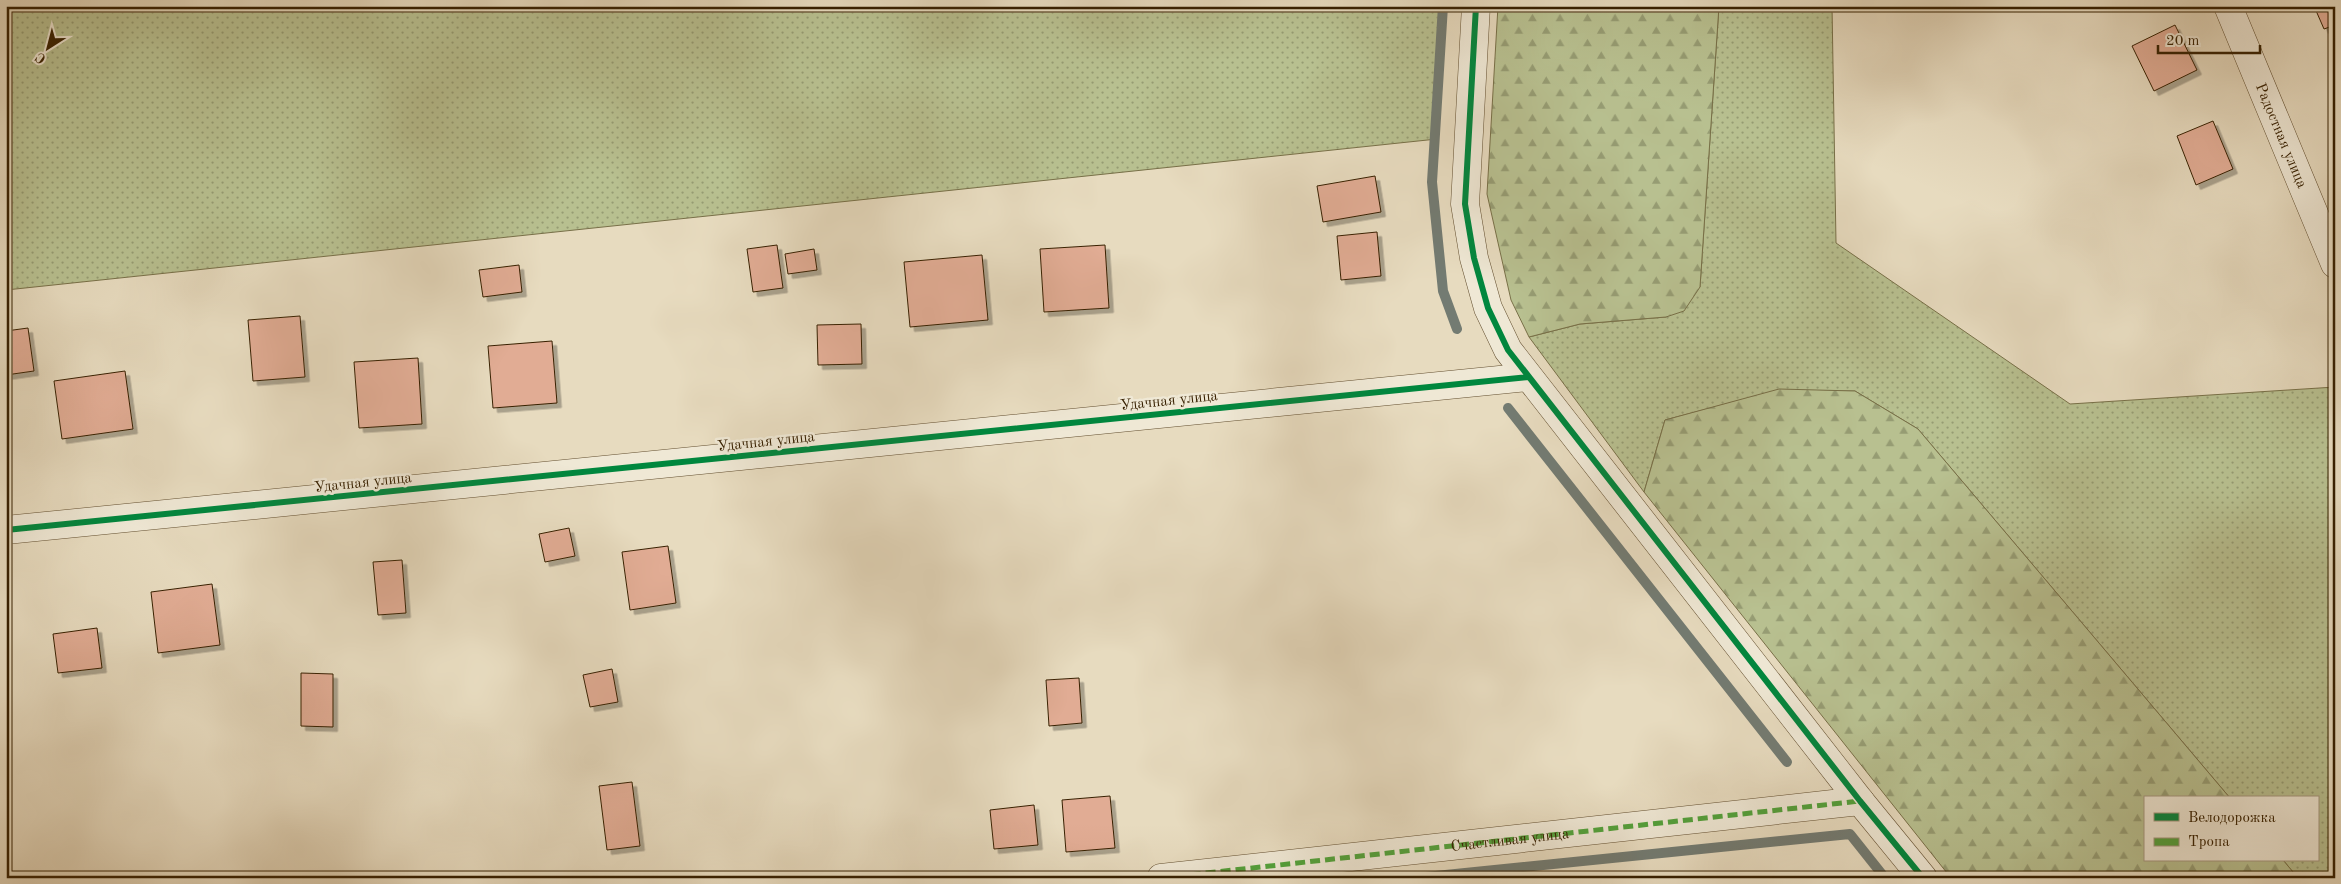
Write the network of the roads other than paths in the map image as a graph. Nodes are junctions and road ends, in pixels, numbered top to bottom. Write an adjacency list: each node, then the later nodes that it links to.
1 (1476, 6): 4 (street)
2 (2228, 6): 3 (street, Радостная улица)
3 (2335, 264)
4 (1528, 377): 5 (street, Удачная улица); 6 (street)
5 (6, 530)
6 (1860, 801): 7 (street, Счастливая улица); 8 (street)
7 (1161, 878)
8 (1923, 878)

